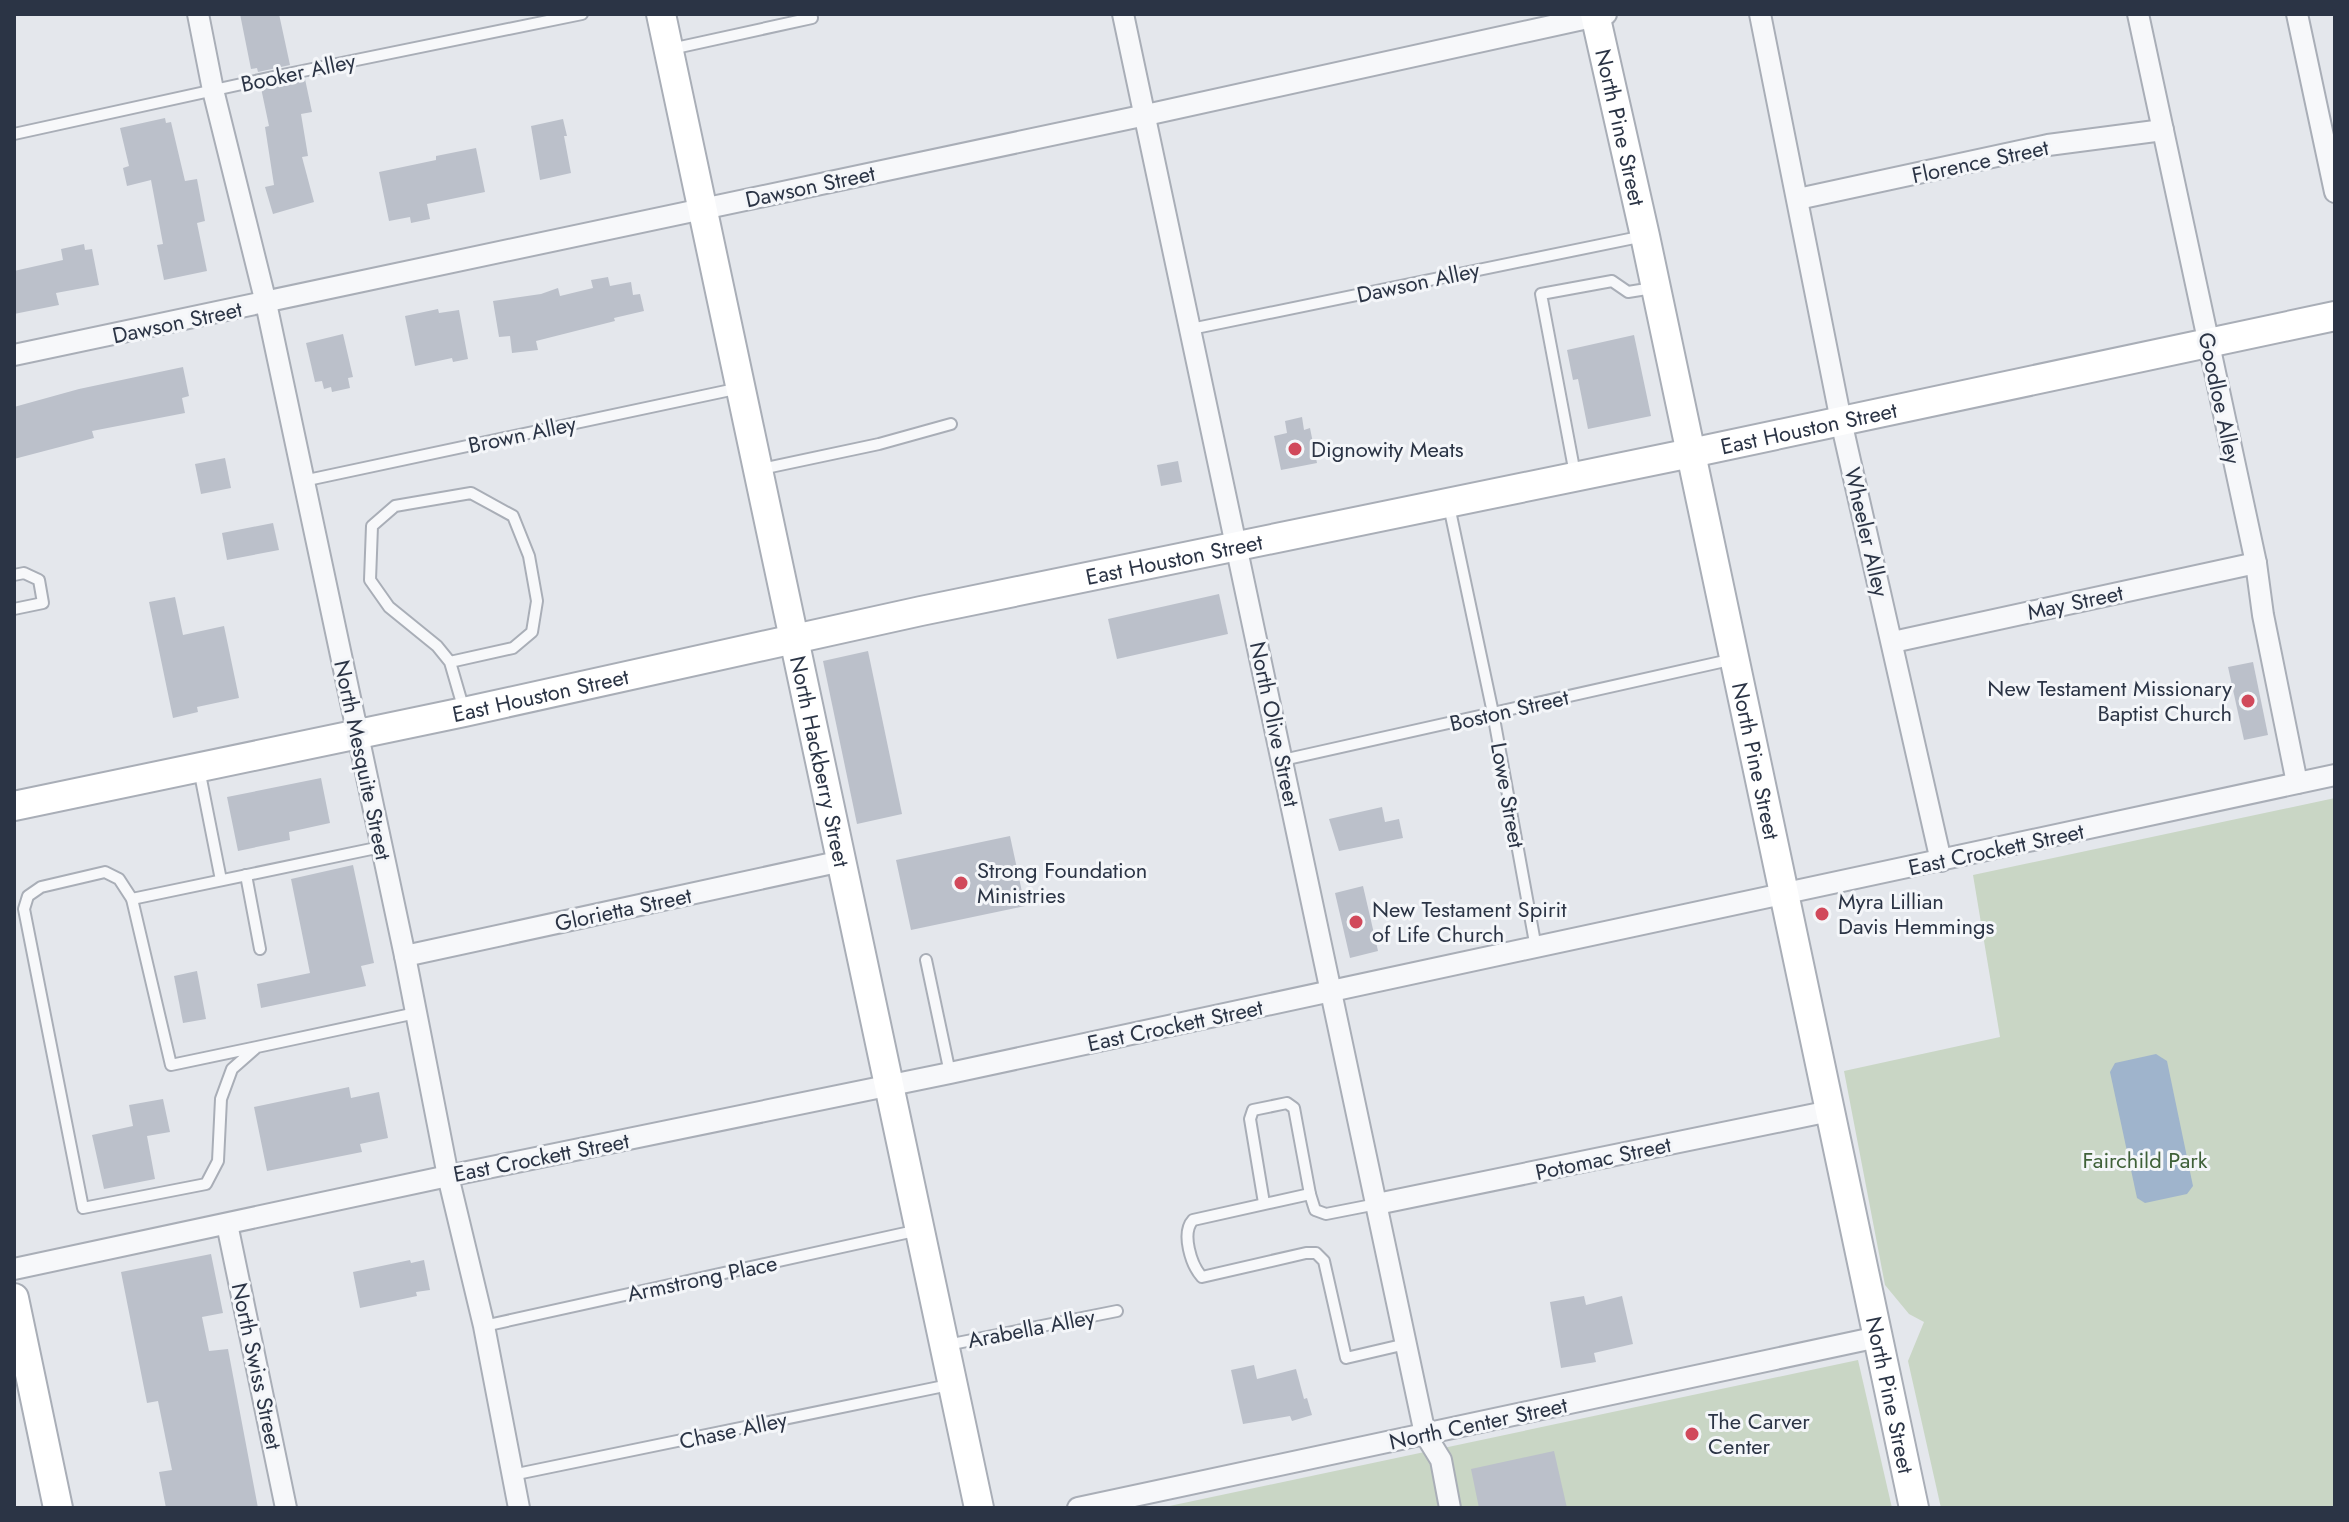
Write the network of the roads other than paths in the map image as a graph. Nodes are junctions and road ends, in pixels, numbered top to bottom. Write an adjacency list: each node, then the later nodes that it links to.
1 (198, 14): 11 (street, North Mesquite Street)
2 (582, 14): 11 (lane, Booker Alley)
3 (661, 14): 10 (main road, North Hackberry Street)
4 (811, 14): 10 (lane)
5 (1123, 14): 12 (street, North Olive Street)
6 (1760, 14): 16 (street, Wheeler Alley)
7 (2138, 14): 13 (street, Goodloe Alley)
8 (2297, 14): 15 (street)
9 (1599, 15): 12 (street, Dawson Street); 18 (main road, North Pine Street)
10 (669, 49): 17 (main road, North Hackberry Street)
11 (213, 90): 14 (lane, Booker Alley); 20 (street, North Mesquite Street)
12 (1146, 115): 17 (street, Dawson Street); 22 (street, North Olive Street)
13 (2163, 130): 16 (street, Florence Street); 23 (street, Goodloe Alley)
14 (14, 134)
15 (2335, 192)
16 (1798, 199): 26 (street, Wheeler Alley)
17 (703, 209): 20 (street, Dawson Street); 25 (main road, North Hackberry Street)
18 (1645, 236): 19 (main road, North Pine Street); 22 (lane, Dawson Alley)
19 (1656, 287): 28 (main road, North Pine Street); 30 (lane)
20 (266, 303): 24 (street, Dawson Street); 31 (street, North Mesquite Street)
21 (2335, 316): 23 (main road, East Houston Street)
22 (1191, 329): 33 (street, North Olive Street)
23 (2208, 345): 26 (main road, East Houston Street); 34 (street, Goodloe Alley)
24 (14, 355)
25 (741, 388): 29 (main road, North Hackberry Street); 31 (lane, Brown Alley)
26 (1841, 421): 28 (main road, East Houston Street); 38 (street, Wheeler Alley)
27 (951, 424): 29 (lane)
28 (1691, 453): 30 (main road, East Houston Street); 39 (main road, North Pine Street)
29 (759, 470): 37 (main road, North Hackberry Street)
30 (1575, 476): 32 (main road, East Houston Street)
31 (303, 481): 43 (street, North Mesquite Street)
32 (1448, 502): 33 (main road, East Houston Street); 42 (lane, Lowe Street)
33 (1237, 546): 37 (main road, East Houston Street); 44 (street, North Olive Street)
34 (2256, 563): 38 (street, May Street); 47 (street, Goodloe Alley)
35 (14, 575): 36 (lane)
36 (14, 609)
37 (795, 640): 41 (main road, East Houston Street); 50 (main road, North Hackberry Street)
38 (1893, 642): 51 (street, Wheeler Alley)
39 (1735, 659): 42 (lane, Boston Street); 54 (main road, North Pine Street)
40 (450, 662): 40 (lane); 41 (lane)
41 (464, 712): 43 (main road, East Houston Street)
42 (1493, 713): 44 (lane, Boston Street); 56 (lane, Lowe Street)
43 (358, 734): 45 (main road, East Houston Street); 49 (street, North Mesquite Street)
44 (1283, 760): 60 (street, North Olive Street)
45 (198, 768): 48 (main road, East Houston Street); 53 (lane)
46 (2335, 775): 47 (street, East Crockett Street)
47 (2297, 783): 51 (street, East Crockett Street)
48 (14, 806)
49 (381, 847): 52 (lane); 58 (street, North Mesquite Street)
50 (842, 861): 58 (street, Glorietta Street); 64 (main road, North Hackberry Street)
51 (1941, 861): 54 (street, East Crockett Street)
52 (246, 875): 53 (lane); 57 (lane)
53 (221, 880): 55 (lane)
54 (1784, 894): 56 (street, East Crockett Street); 65 (main road, North Pine Street)
55 (132, 899): 62 (lane); 62 (lane)
56 (1536, 948): 60 (street, East Crockett Street)
57 (260, 949)
58 (405, 956): 61 (street, North Mesquite Street)
59 (926, 960): 63 (lane)
60 (1332, 992): 63 (street, East Crockett Street); 69 (street, North Olive Street)
61 (416, 1013): 62 (lane); 66 (street, North Mesquite Street)
62 (257, 1047)
63 (950, 1073): 64 (street, East Crockett Street)
64 (890, 1086): 66 (street, East Crockett Street); 71 (main road, North Hackberry Street)
65 (1830, 1111): 69 (street, Potomac Street); 76 (main road, North Pine Street)
66 (448, 1176): 70 (street, East Crockett Street); 75 (street, North Mesquite Street)
67 (1310, 1194): 68 (lane); 68 (lane); 69 (lane)
68 (1264, 1203): 77 (lane)
69 (1377, 1204): 77 (street, North Olive Street)
70 (227, 1224): 72 (street, East Crockett Street); 83 (street, North Swiss Street)
71 (920, 1229): 75 (lane, Armstrong Place); 78 (main road, North Hackberry Street)
72 (14, 1269)
73 (14, 1298): 82 (main road)
74 (1117, 1311): 78 (lane, Arabella Alley)
75 (484, 1326): 81 (street, North Mesquite Street)
76 (1878, 1337): 80 (street, North Center Street); 88 (main road, North Pine Street)
77 (1406, 1344): 80 (street, North Olive Street)
78 (945, 1345): 79 (main road, North Hackberry Street)
79 (953, 1384): 81 (lane, Chase Alley); 85 (main road, North Hackberry Street)
80 (1425, 1434): 86 (street, North Center Street); 87 (street, North Olive Street)
81 (512, 1475): 84 (street, North Mesquite Street)
82 (58, 1508)
83 (286, 1508)
84 (519, 1508)
85 (979, 1508)
86 (1078, 1508)
87 (1450, 1508)
88 (1914, 1508)

